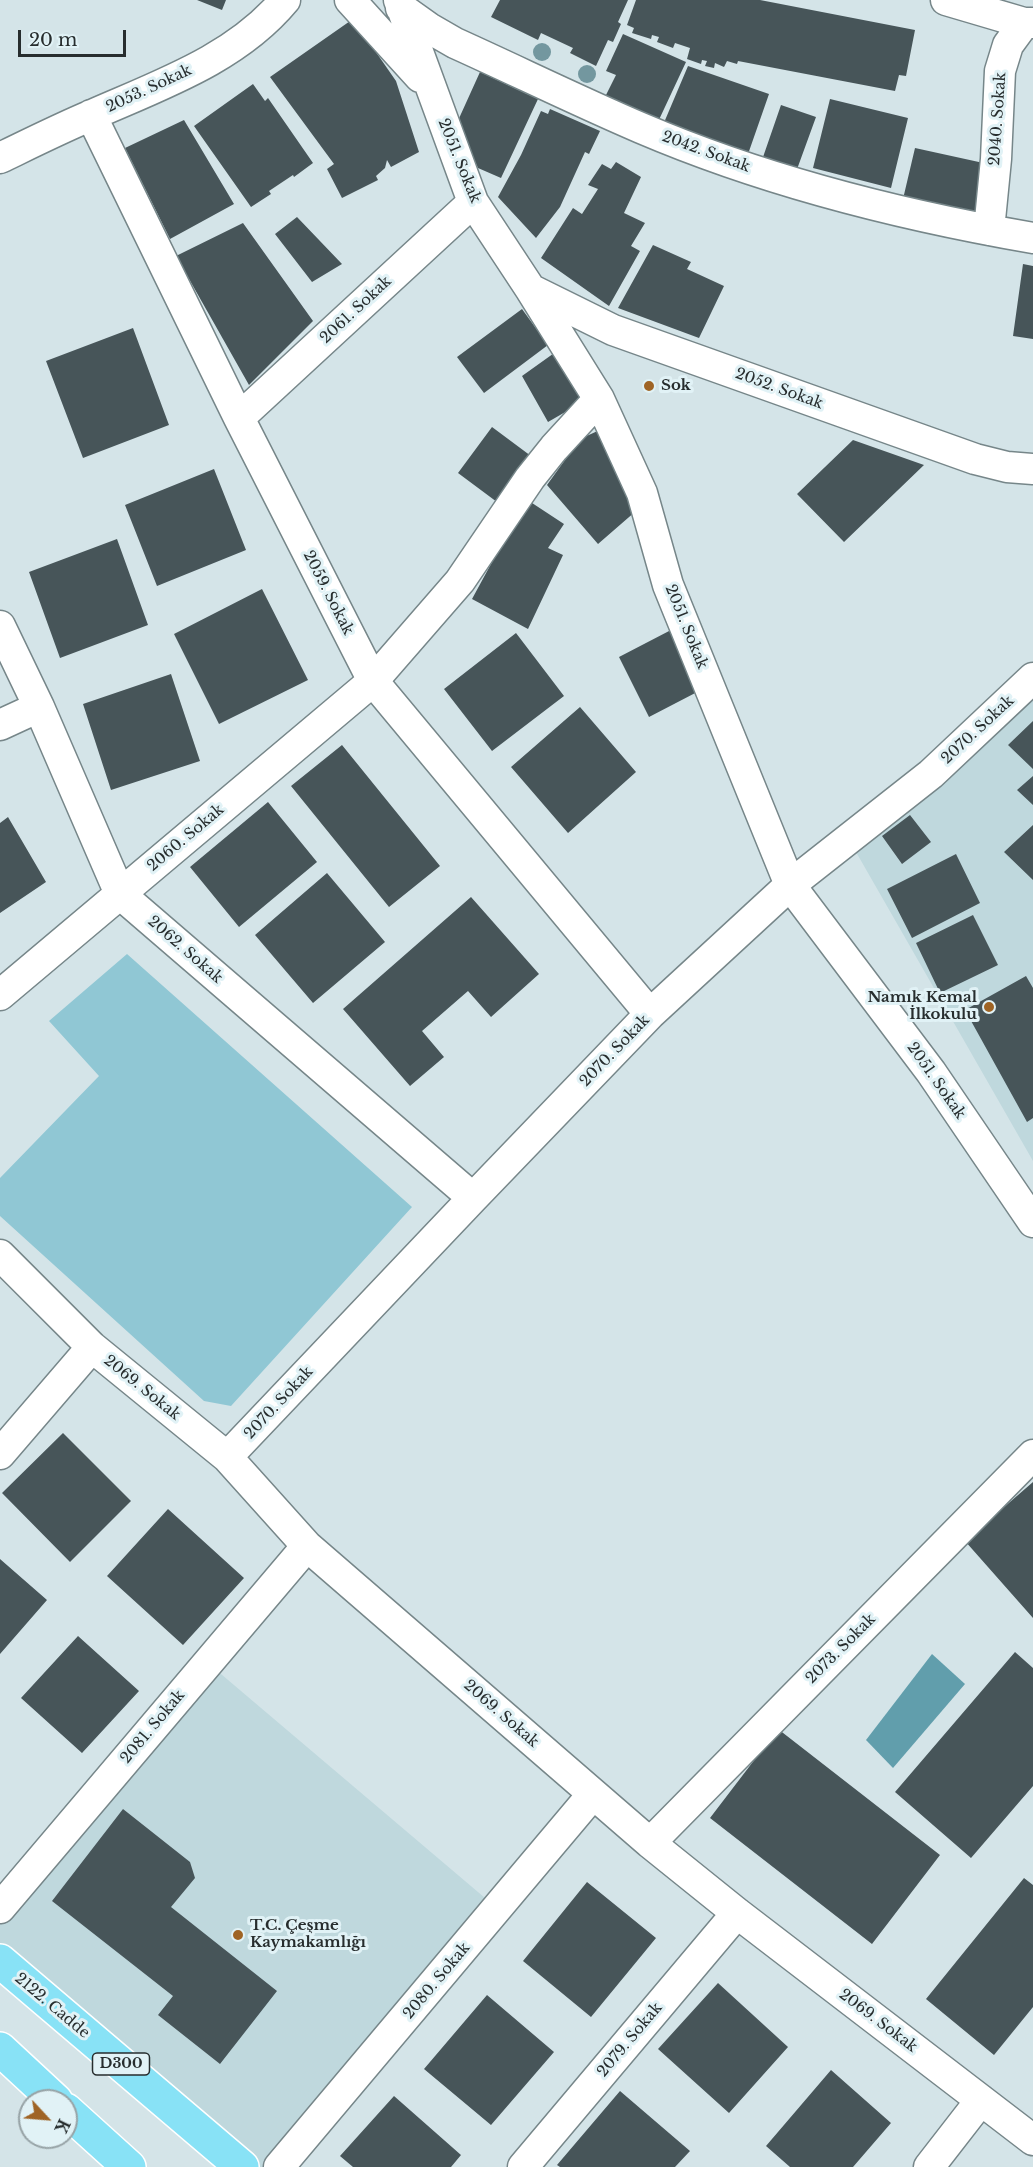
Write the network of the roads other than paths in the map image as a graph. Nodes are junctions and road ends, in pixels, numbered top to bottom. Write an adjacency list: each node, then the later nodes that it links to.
1 (285, 0): 7 (street, 2053. Sokak)
2 (350, 0): 6 (street)
3 (946, 0): 5 (street)
4 (400, 4): 6 (street, 2051. Sokak); 10 (street, 2042. Sokak)
5 (1029, 23): 10 (street, 2040. Sokak)
6 (432, 91): 9 (street, 2051. Sokak)
7 (91, 115): 8 (street, 2053. Sokak); 14 (street, 2059. Sokak)
8 (0, 158)
9 (473, 202): 12 (street, 2051. Sokak); 14 (street, 2061. Sokak)
10 (988, 230): 11 (street, 2042. Sokak)
11 (1033, 238)
12 (531, 290): 13 (street, 2051. Sokak); 15 (street, 2052. Sokak)
13 (599, 399): 18 (street, 2060. Sokak); 21 (street, 2051. Sokak)
14 (239, 418): 18 (street, 2059. Sokak)
15 (1033, 469)
16 (0, 626): 19 (street, 2062. Sokak)
17 (1033, 678): 21 (street, 2070. Sokak)
18 (373, 681): 22 (street, 2060. Sokak); 24 (street, 2059. Sokak)
19 (39, 707): 20 (street); 22 (street, 2062. Sokak)
20 (0, 725)
21 (790, 885): 24 (street, 2070. Sokak); 26 (street, 2051. Sokak)
22 (120, 894): 23 (street, 2060. Sokak); 25 (street, 2062. Sokak)
23 (0, 995)
24 (650, 1014): 25 (street, 2070. Sokak)
25 (472, 1198): 31 (street, 2070. Sokak)
26 (1033, 1222)
27 (0, 1254): 28 (street, 2069. Sokak)
28 (92, 1347): 29 (street); 31 (street, 2069. Sokak)
29 (0, 1454)
30 (1033, 1455): 34 (street, 2073. Sokak)
31 (227, 1457): 32 (street, 2069. Sokak)
32 (307, 1546): 33 (street, 2069. Sokak); 35 (street, 2081. Sokak)
33 (593, 1794): 34 (street, 2069. Sokak); 45 (street, 2080. Sokak)
34 (650, 1843): 36 (street, 2069. Sokak)
35 (0, 1908)
36 (736, 1913): 40 (street, 2069. Sokak); 46 (street, 2079. Sokak)
37 (0, 1961): 44 (highway, 2122. Cadde / D300)
38 (0, 2049): 39 (highway)
39 (43, 2089)
40 (981, 2100): 42 (street, 2069. Sokak); 47 (street)
41 (78, 2121): 43 (highway)
42 (1028, 2127)
43 (129, 2167)
44 (242, 2167)
45 (279, 2167)
46 (523, 2167)
47 (929, 2167)

